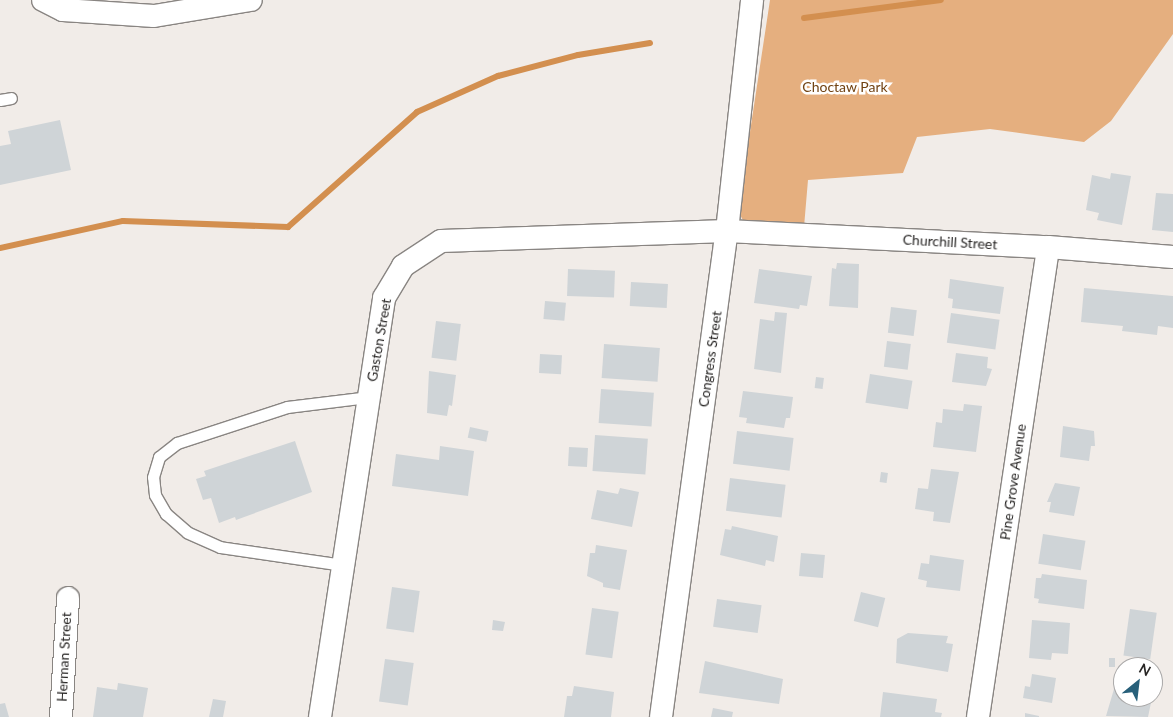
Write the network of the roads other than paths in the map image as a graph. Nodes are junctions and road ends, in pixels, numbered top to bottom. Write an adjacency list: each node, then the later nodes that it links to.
1 (43, 0): 2 (street)
2 (251, 0)
3 (752, 0): 4 (street, Congress Street)
4 (727, 231): 5 (street, Churchill Street); 7 (street, Gaston Street); 12 (street, Congress Street)
5 (1048, 247): 6 (street, Churchill Street); 13 (street, Pine Grove Avenue)
6 (1173, 257)
7 (369, 397): 8 (street, Gaston Street); 8 (lane)
8 (344, 565): 11 (street, Gaston Street)
9 (68, 598): 10 (street, Herman Street)
10 (61, 717)
11 (320, 717)
12 (662, 717)
13 (978, 717)

